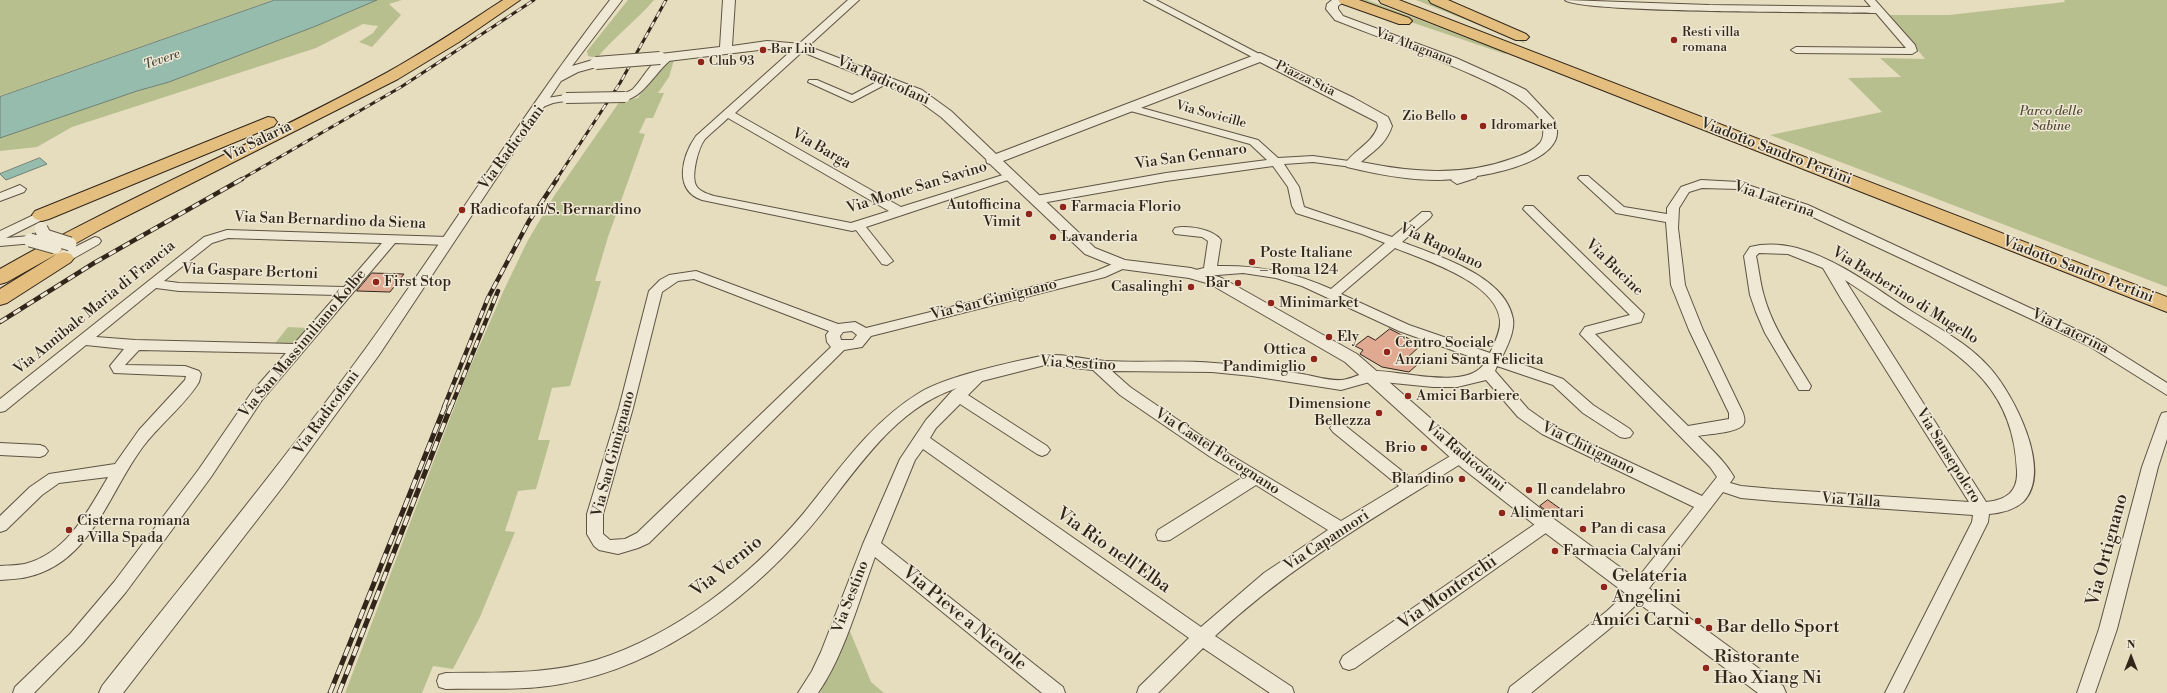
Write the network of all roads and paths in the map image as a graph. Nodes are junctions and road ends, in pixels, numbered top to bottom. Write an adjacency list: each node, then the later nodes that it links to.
1 (501, 0): 19 (main road, Via Salaria)
2 (513, 0): 25 (main road, Via Salaria)
3 (616, 0): 20 (street)
4 (729, 0): 17 (street)
5 (854, 0): 16 (street, Via Monte San Savino)
6 (1149, 0): 22 (street)
7 (1340, 0): 29 (street, Via Altagnana)
8 (1344, 0): 30 (main road)
9 (1386, 0): 30 (main road, Viadotto Sandro Pertini)
10 (1400, 0): 30 (main road, Viadotto Sandro Pertini)
11 (1436, 0): 30 (main road)
12 (1570, 0): 14 (street)
13 (1870, 0): 15 (street)
14 (1695, 4): 15 (street)
15 (1877, 10): 18 (street)
16 (802, 48): 17 (street, Via Radicofani); 27 (street, Via Radicofani); 33 (street, Via Monte San Savino)
17 (726, 49): 21 (street, Via Radicofani)
18 (1796, 50)
19 (418, 54): 49 (main road); 62 (main road, Via Salaria)
20 (574, 54): 23 (street); 24 (street)
21 (664, 57): 23 (street, bridge); 31 (street, Via Radicofani, bridge)
22 (1260, 57): 32 (street); 34 (street, Piazza Stia)
23 (588, 64): 24 (street); 26 (street)
24 (566, 65): 26 (street)
25 (392, 76): 55 (main road); 65 (main road, Via Salaria)
26 (557, 80): 31 (street)
27 (886, 80): 28 (street); 35 (street, Via Radicofani)
28 (813, 82)
29 (1511, 88): 41 (street, Via Altagnana); 41 (street, Via Altagnana)
30 (1639, 95): 66 (main road, Viadotto Sandro Pertini); 70 (main road, Viadotto Sandro Pertini)
31 (540, 105): 56 (street, Via Radicofani)
32 (1131, 108): 35 (street); 36 (street, Via Sovicille)
33 (727, 113): 46 (street, Via Barga); 50 (street, Via Monte San Savino)
34 (1378, 143): 37 (street); 38 (street)
35 (992, 160): 39 (street, Via Radicofani)
36 (1275, 162): 37 (street, Via San Gennaro); 44 (street, Via San Gennaro); 58 (street, Via Rapolano)
37 (1352, 164): 38 (street, Via San Gennaro)
38 (1379, 170): 41 (street, Via Altagnana)
39 (1010, 176): 44 (street, Via Radicofani); 46 (street, Via Monte San Savino)
40 (1584, 178): 48 (street)
41 (1455, 179)
42 (20, 190): 43 (street)
43 (0, 197)
44 (1036, 200): 61 (street, Via Radicofani)
45 (1528, 209): 90 (street, Via Bucine)
46 (900, 212): 50 (street, Via Monte San Savino)
47 (1426, 215): 58 (street)
48 (1672, 219): 85 (street, Via Laterina); 90 (street, Via Laterina)
49 (42, 222): 52 (street); 59 (street, bridge)
50 (859, 226): 60 (street)
51 (1179, 232): 64 (street)
52 (0, 236)
53 (212, 238): 54 (street, Via San Bernardino da Siena); 67 (street, Via Annibale Maria di Francia)
54 (392, 239): 56 (street, Via San Bernardino da Siena); 68 (street, Via San Massimiliano Kolbe)
55 (95, 241): 59 (street)
56 (448, 241): 115 (street, Via Radicofani)
57 (0, 242): 59 (street, bridge)
58 (1394, 243): 69 (street); 81 (street, Via Rapolano)
59 (65, 251): 71 (main road)
60 (887, 261)
61 (1122, 264): 64 (street, Via Radicofani); 75 (street, Via San Gimignano)
62 (0, 269)
63 (1832, 269): 84 (street, Via Barberino di Mugello); 102 (street, Via Sansepolcro); 102 (street, Via Barberino di Mugello)
64 (1204, 272): 69 (street); 82 (street, Via Radicofani)
65 (0, 278)
66 (2100, 279): 72 (main road, Viadotto Sandro Pertini); 73 (main road)
67 (152, 283): 68 (street, Via Gaspare Bertoni); 76 (street, Via Annibale Maria di Francia)
68 (346, 292): 79 (street, Via San Massimiliano Kolbe)
69 (1333, 294): 81 (street)
70 (2167, 296)
71 (0, 298)
72 (2167, 305)
73 (2167, 309)
74 (838, 329): 75 (street); 78 (street); 78 (street, Via San Gimignano)
75 (864, 332): 78 (street)
76 (82, 340): 77 (street); 87 (street, Via Annibale Maria di Francia)
77 (135, 345): 79 (street); 97 (street)
78 (840, 346)
79 (296, 349): 114 (street, Via San Massimiliano Kolbe)
80 (1098, 366): 82 (street, Via Sestino); 83 (street, Via Sestino); 98 (street, Via Castel Focognano)
81 (1490, 366): 82 (street); 91 (street); 101 (street, Via Chitignano)
82 (1373, 376): 96 (street, Via Radicofani)
83 (977, 377): 86 (street, Via Sestino); 112 (street, Via Vernio)
84 (1804, 386)
85 (2167, 390)
86 (957, 395): 92 (street, Via Sestino); 94 (street)
87 (0, 407)
88 (2167, 417): 122 (street, Via Ortignano)
89 (1338, 428): 100 (street)
90 (1684, 432): 99 (street)
91 (1625, 433)
92 (920, 439): 107 (street, Via Sestino); 110 (street, Via Rio nell'Elba)
93 (0, 449): 95 (street)
94 (1042, 450)
95 (40, 451)
96 (1462, 456): 100 (street, Via Capannori); 103 (street, Via Radicofani)
97 (121, 469): 104 (street); 108 (street)
98 (1256, 477): 105 (street, Via Castel Focognano); 106 (street)
99 (1721, 486): 101 (street); 102 (street, Via Talla)
100 (1412, 488): 105 (street, Via Capannori)
101 (1705, 505): 109 (street)
102 (1982, 509): 121 (street, Via Sansepolcro)
103 (1547, 524): 109 (street, Via Radicofani); 111 (street, Via Monterchi)
104 (0, 526)
105 (1342, 530): 110 (street, Via Capannori)
106 (1164, 535)
107 (871, 544): 116 (street, Via Sestino); 117 (street, Via Pieve a Nievole)
108 (0, 574)
109 (1638, 591): 113 (street); 120 (street, Via Radicofani)
110 (1201, 637): 118 (street, Via Capannori); 119 (street, Via Rio nell'Elba)
111 (1349, 662)
112 (446, 681)
113 (1526, 691)
114 (22, 693)
115 (110, 693)
116 (807, 693)
117 (1056, 693)
118 (1146, 693)
119 (1285, 693)
120 (1775, 693)
121 (1894, 693)
122 (2086, 693)

